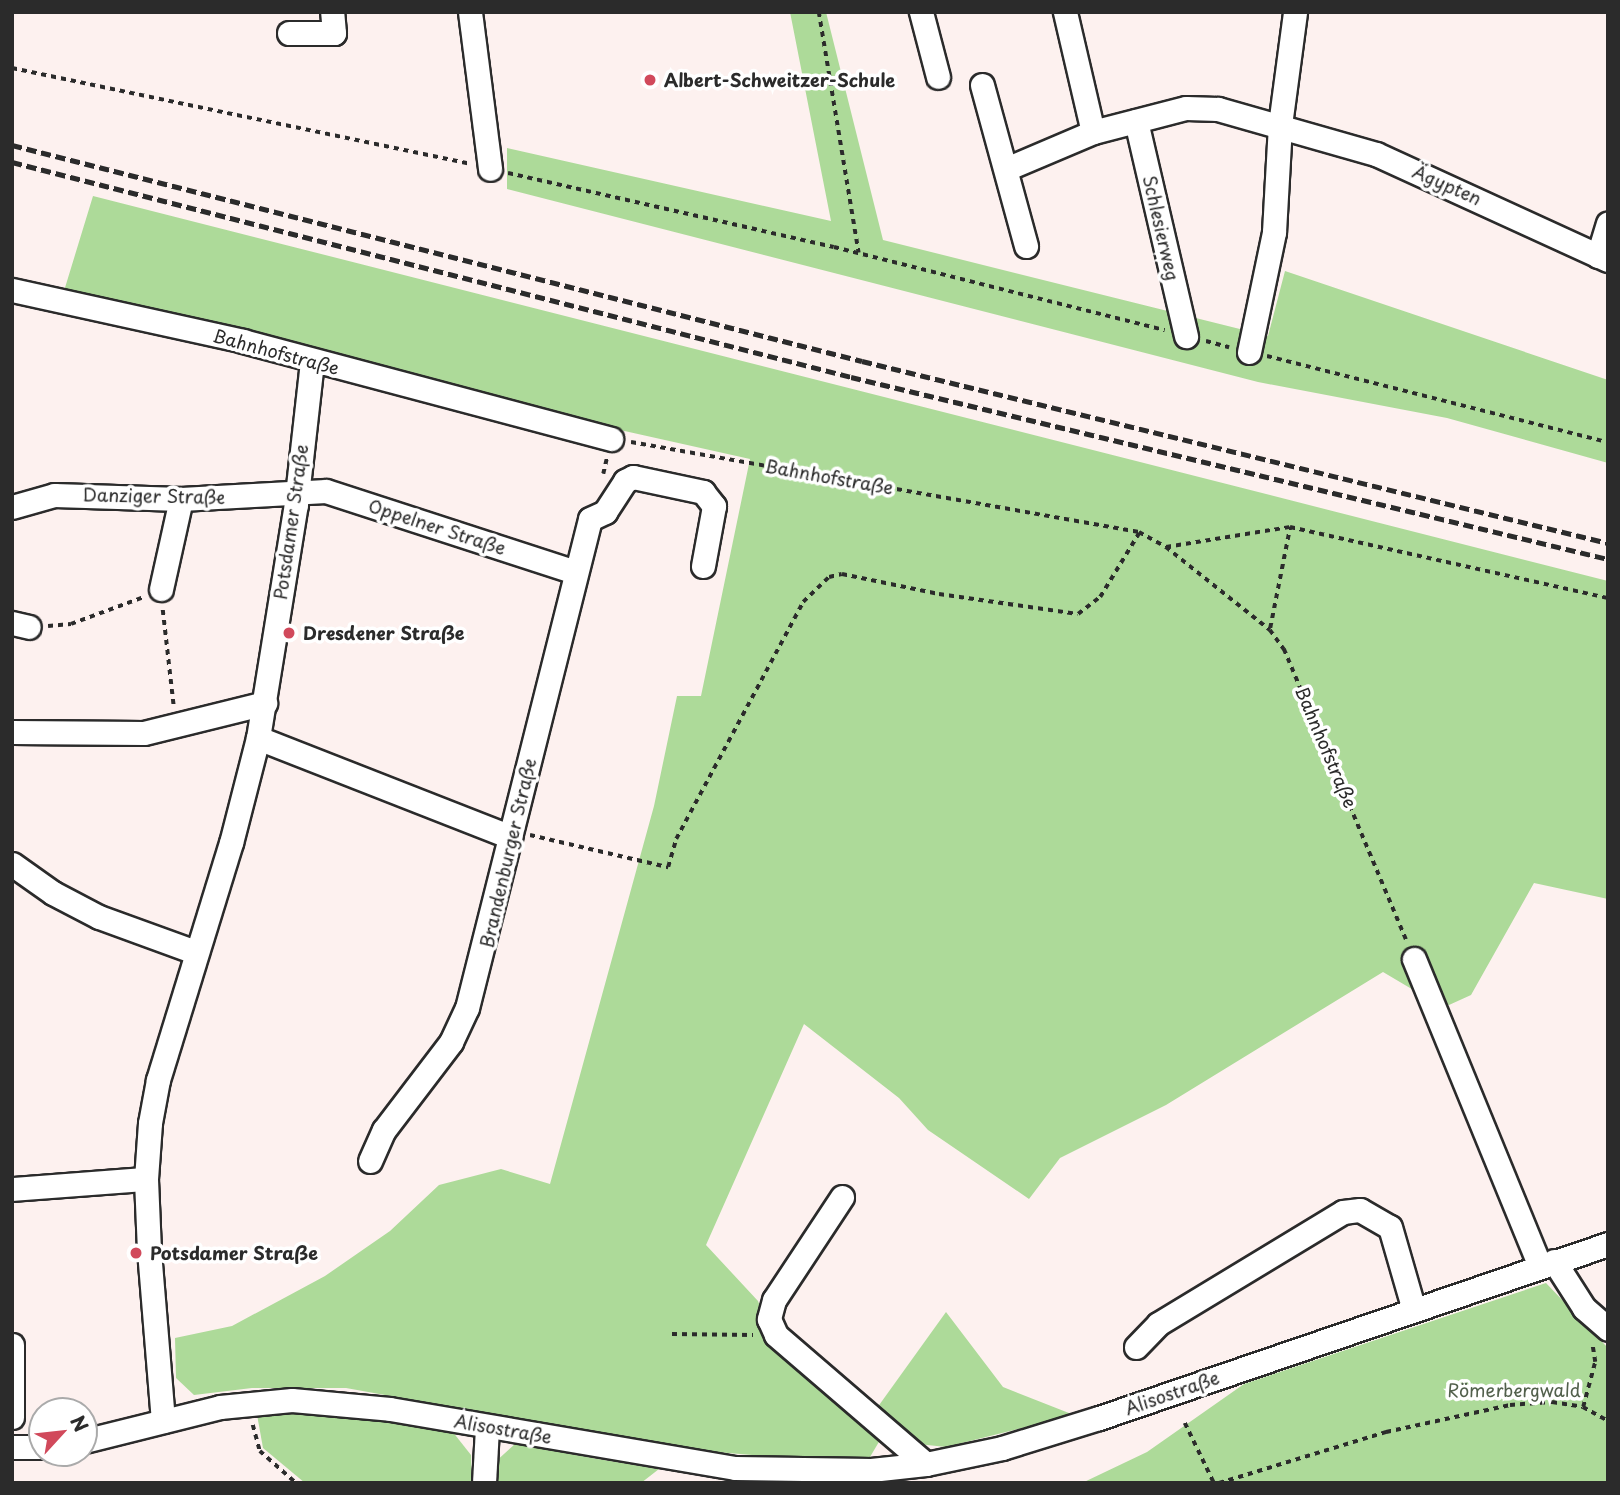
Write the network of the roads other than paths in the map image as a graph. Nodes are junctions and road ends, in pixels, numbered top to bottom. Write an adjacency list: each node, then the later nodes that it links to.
1 (332, 12): 6 (street)
2 (470, 12): 12 (street)
3 (921, 12): 7 (street)
4 (1065, 12): 11 (street)
5 (1295, 12): 10 (street)
6 (289, 33)
7 (938, 77)
8 (982, 85): 13 (street)
9 (1136, 121): 10 (street); 11 (street); 18 (street, Schlesierweg)
10 (1280, 125): 16 (street, Ägypten); 19 (street)
11 (1093, 132): 13 (street)
12 (490, 169)
13 (1006, 169): 15 (street)
14 (1608, 224): 16 (street)
15 (1026, 246)
16 (1603, 258)
17 (12, 290): 20 (street, Bahnhofstraße)
18 (1186, 336)
19 (1249, 352)
20 (312, 361): 21 (street, Bahnhofstraße); 22 (street, Potsdamer Straße)
21 (611, 439)
22 (297, 489): 23 (street, Danziger Straße); 26 (street, Oppelner Straße); 28 (street, Potsdamer Straße)
23 (181, 499): 24 (street, Danziger Straße); 27 (street)
24 (12, 507)
25 (702, 566): 26 (street, Brandenburger Straße)
26 (575, 572): 31 (street, Brandenburger Straße)
27 (161, 589)
28 (265, 703): 29 (street); 30 (street, Potsdamer Straße)
29 (12, 732)
30 (258, 738): 31 (street); 33 (street, Potsdamer Straße)
31 (510, 837): 35 (street, Brandenburger Straße)
32 (12, 864): 33 (street)
33 (195, 952): 36 (street, Potsdamer Straße)
34 (1414, 959): 40 (street)
35 (370, 1161)
36 (146, 1180): 37 (street); 46 (street, Potsdamer Straße)
37 (12, 1189)
38 (842, 1197): 49 (street)
39 (1608, 1244): 40 (street, Alisostraße)
40 (1547, 1264): 41 (street, Alisostraße); 42 (street)
41 (1414, 1310): 44 (street); 49 (street, Alisostraße)
42 (1608, 1329)
43 (12, 1345): 45 (street)
44 (1136, 1347)
45 (12, 1417)
46 (163, 1421): 47 (street, Alisostraße); 48 (street, Alisostraße)
47 (487, 1427): 49 (street, Alisostraße); 50 (street)
48 (98, 1437)
49 (926, 1464)
50 (484, 1483)

